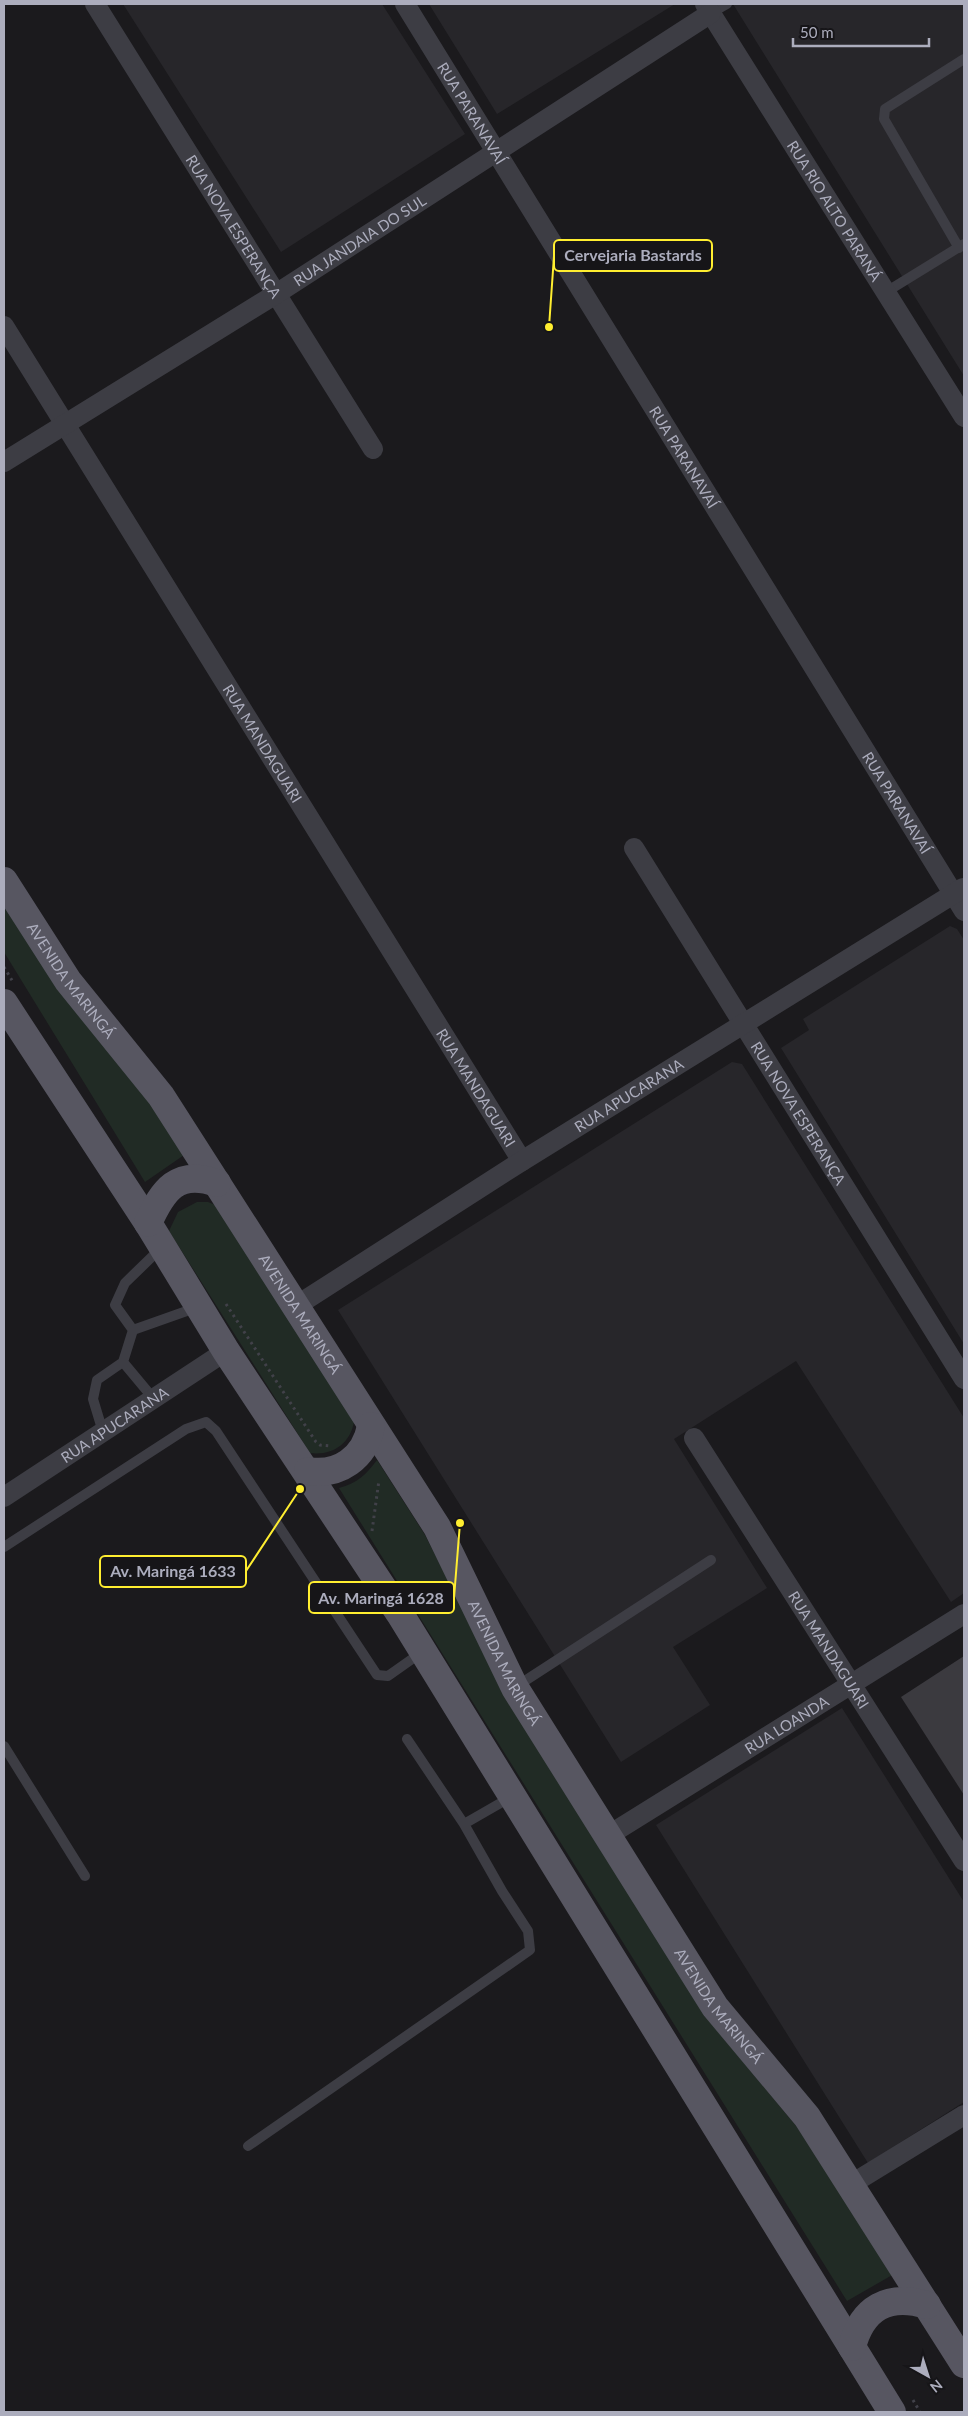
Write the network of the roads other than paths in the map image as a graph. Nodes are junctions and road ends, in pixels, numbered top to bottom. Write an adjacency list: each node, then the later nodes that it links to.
1 (95, 4): 8 (street, RUA NOVA ESPERANÇA)
2 (404, 4): 5 (street, RUA PARANAVAÍ)
3 (714, 7): 5 (street, RUA JANDAIA DO SUL); 7 (street, RUA RIO ALTO PARANÁ)
4 (964, 58): 6 (lane)
5 (497, 151): 8 (street, RUA JANDAIA DO SUL); 16 (street, RUA PARANAVAÍ)
6 (962, 246): 7 (lane)
7 (886, 292): 10 (street, RUA RIO ALTO PARANÁ)
8 (276, 294): 11 (street, RUA JANDAIA DO SUL); 12 (street, RUA NOVA ESPERANÇA)
9 (4, 326): 11 (street, RUA MANDAGUARI)
10 (964, 417)
11 (65, 424): 13 (street, RUA JANDAIA DO SUL); 20 (street, RUA MANDAGUARI)
12 (373, 449)
13 (4, 462)
14 (634, 848): 19 (street, RUA NOVA ESPERANÇA)
15 (4, 881): 21 (main road, AVENIDA MARINGÁ)
16 (959, 891): 17 (street, RUA PARANAVAÍ); 19 (street, RUA APUCARANA)
17 (964, 911)
18 (4, 1003): 22 (main road)
19 (744, 1024): 20 (street, RUA APUCARANA); 29 (street, RUA NOVA ESPERANÇA)
20 (522, 1161): 25 (street, RUA APUCARANA)
21 (216, 1183): 22 (main road); 25 (main road, AVENIDA MARINGÁ)
22 (148, 1223): 23 (main road)
23 (162, 1247): 24 (main road); 26 (lane)
24 (211, 1303): 26 (lane); 27 (main road)
25 (296, 1306): 31 (main road, AVENIDA MARINGÁ)
26 (133, 1330): 28 (lane)
27 (226, 1350): 30 (street, RUA APUCARANA); 34 (main road)
28 (123, 1362): 30 (lane); 32 (lane)
29 (964, 1379)
30 (153, 1398): 32 (street, RUA APUCARANA)
31 (371, 1426): 34 (main road); 41 (main road, AVENIDA MARINGÁ)
32 (103, 1432): 35 (street, RUA APUCARANA)
33 (694, 1438): 40 (street, RUA MANDAGUARI)
34 (308, 1471): 39 (main road)
35 (4, 1497)
36 (4, 1547): 39 (lane)
37 (711, 1560): 41 (lane)
38 (964, 1614): 40 (street, RUA LOANDA)
39 (423, 1651): 44 (main road)
40 (852, 1682): 46 (street, RUA LOANDA); 47 (street, RUA MANDAGUARI)
41 (515, 1688): 46 (main road, AVENIDA MARINGÁ)
42 (406, 1739): 45 (lane)
43 (4, 1746): 48 (lane)
44 (512, 1796): 45 (lane); 53 (main road)
45 (464, 1824): 50 (lane)
46 (609, 1835): 51 (main road, AVENIDA MARINGÁ)
47 (964, 1862)
48 (85, 1876)
49 (964, 2115): 51 (street)
50 (248, 2146)
51 (850, 2185): 52 (main road, AVENIDA MARINGÁ)
52 (926, 2305): 53 (main road); 54 (main road, AVENIDA MARINGÁ)
53 (852, 2347): 55 (main road)
54 (964, 2364)
55 (892, 2412)

